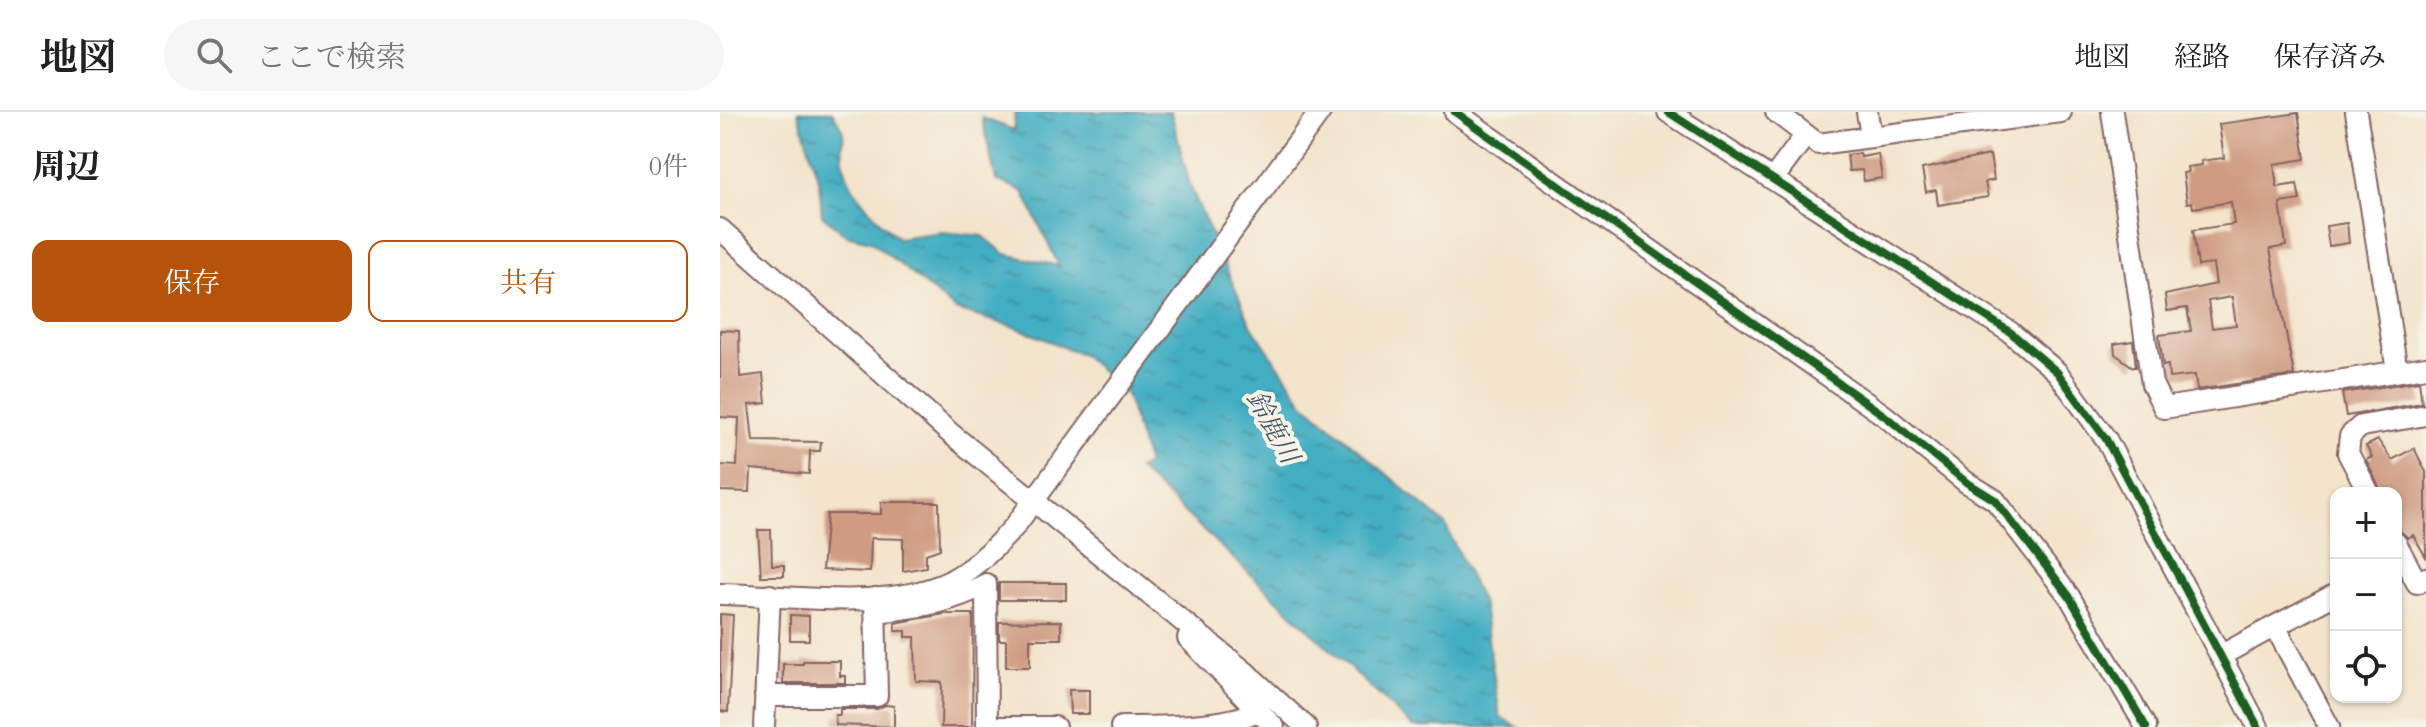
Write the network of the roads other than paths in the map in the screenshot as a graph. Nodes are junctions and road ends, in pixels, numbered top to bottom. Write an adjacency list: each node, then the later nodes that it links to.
1 (1320, 112): 17 (street)
2 (1455, 112): 36 (street)
3 (1668, 112): 11 (street)
4 (1776, 112): 10 (street)
5 (1867, 112): 9 (street)
6 (2061, 112): 9 (street)
7 (2112, 112): 14 (street)
8 (2356, 112): 14 (street)
9 (1871, 136): 10 (street)
10 (1802, 138): 11 (street)
11 (1776, 174): 26 (street)
12 (720, 229): 17 (street)
13 (2426, 367): 14 (street)
14 (2397, 371)
15 (2426, 415): 16 (street)
16 (2366, 487)
17 (1036, 495): 23 (street); 24 (street)
18 (2402, 554): 19 (street)
19 (2426, 578)
20 (720, 594): 21 (street)
21 (770, 595): 23 (street); 27 (street)
22 (2330, 597): 25 (street)
23 (875, 598): 27 (street); 30 (street)
24 (1172, 612): 28 (street); 35 (street)
25 (2267, 630): 26 (street); 38 (street)
26 (2226, 653): 37 (street)
27 (765, 696): 29 (street)
28 (1257, 711): 33 (street); 34 (street)
29 (764, 727)
30 (987, 727): 31 (street)
31 (1055, 727)
32 (1121, 727): 33 (street)
33 (1205, 727)
34 (1274, 727)
35 (1306, 727)
36 (2146, 727)
37 (2258, 727)
38 (2329, 727)

